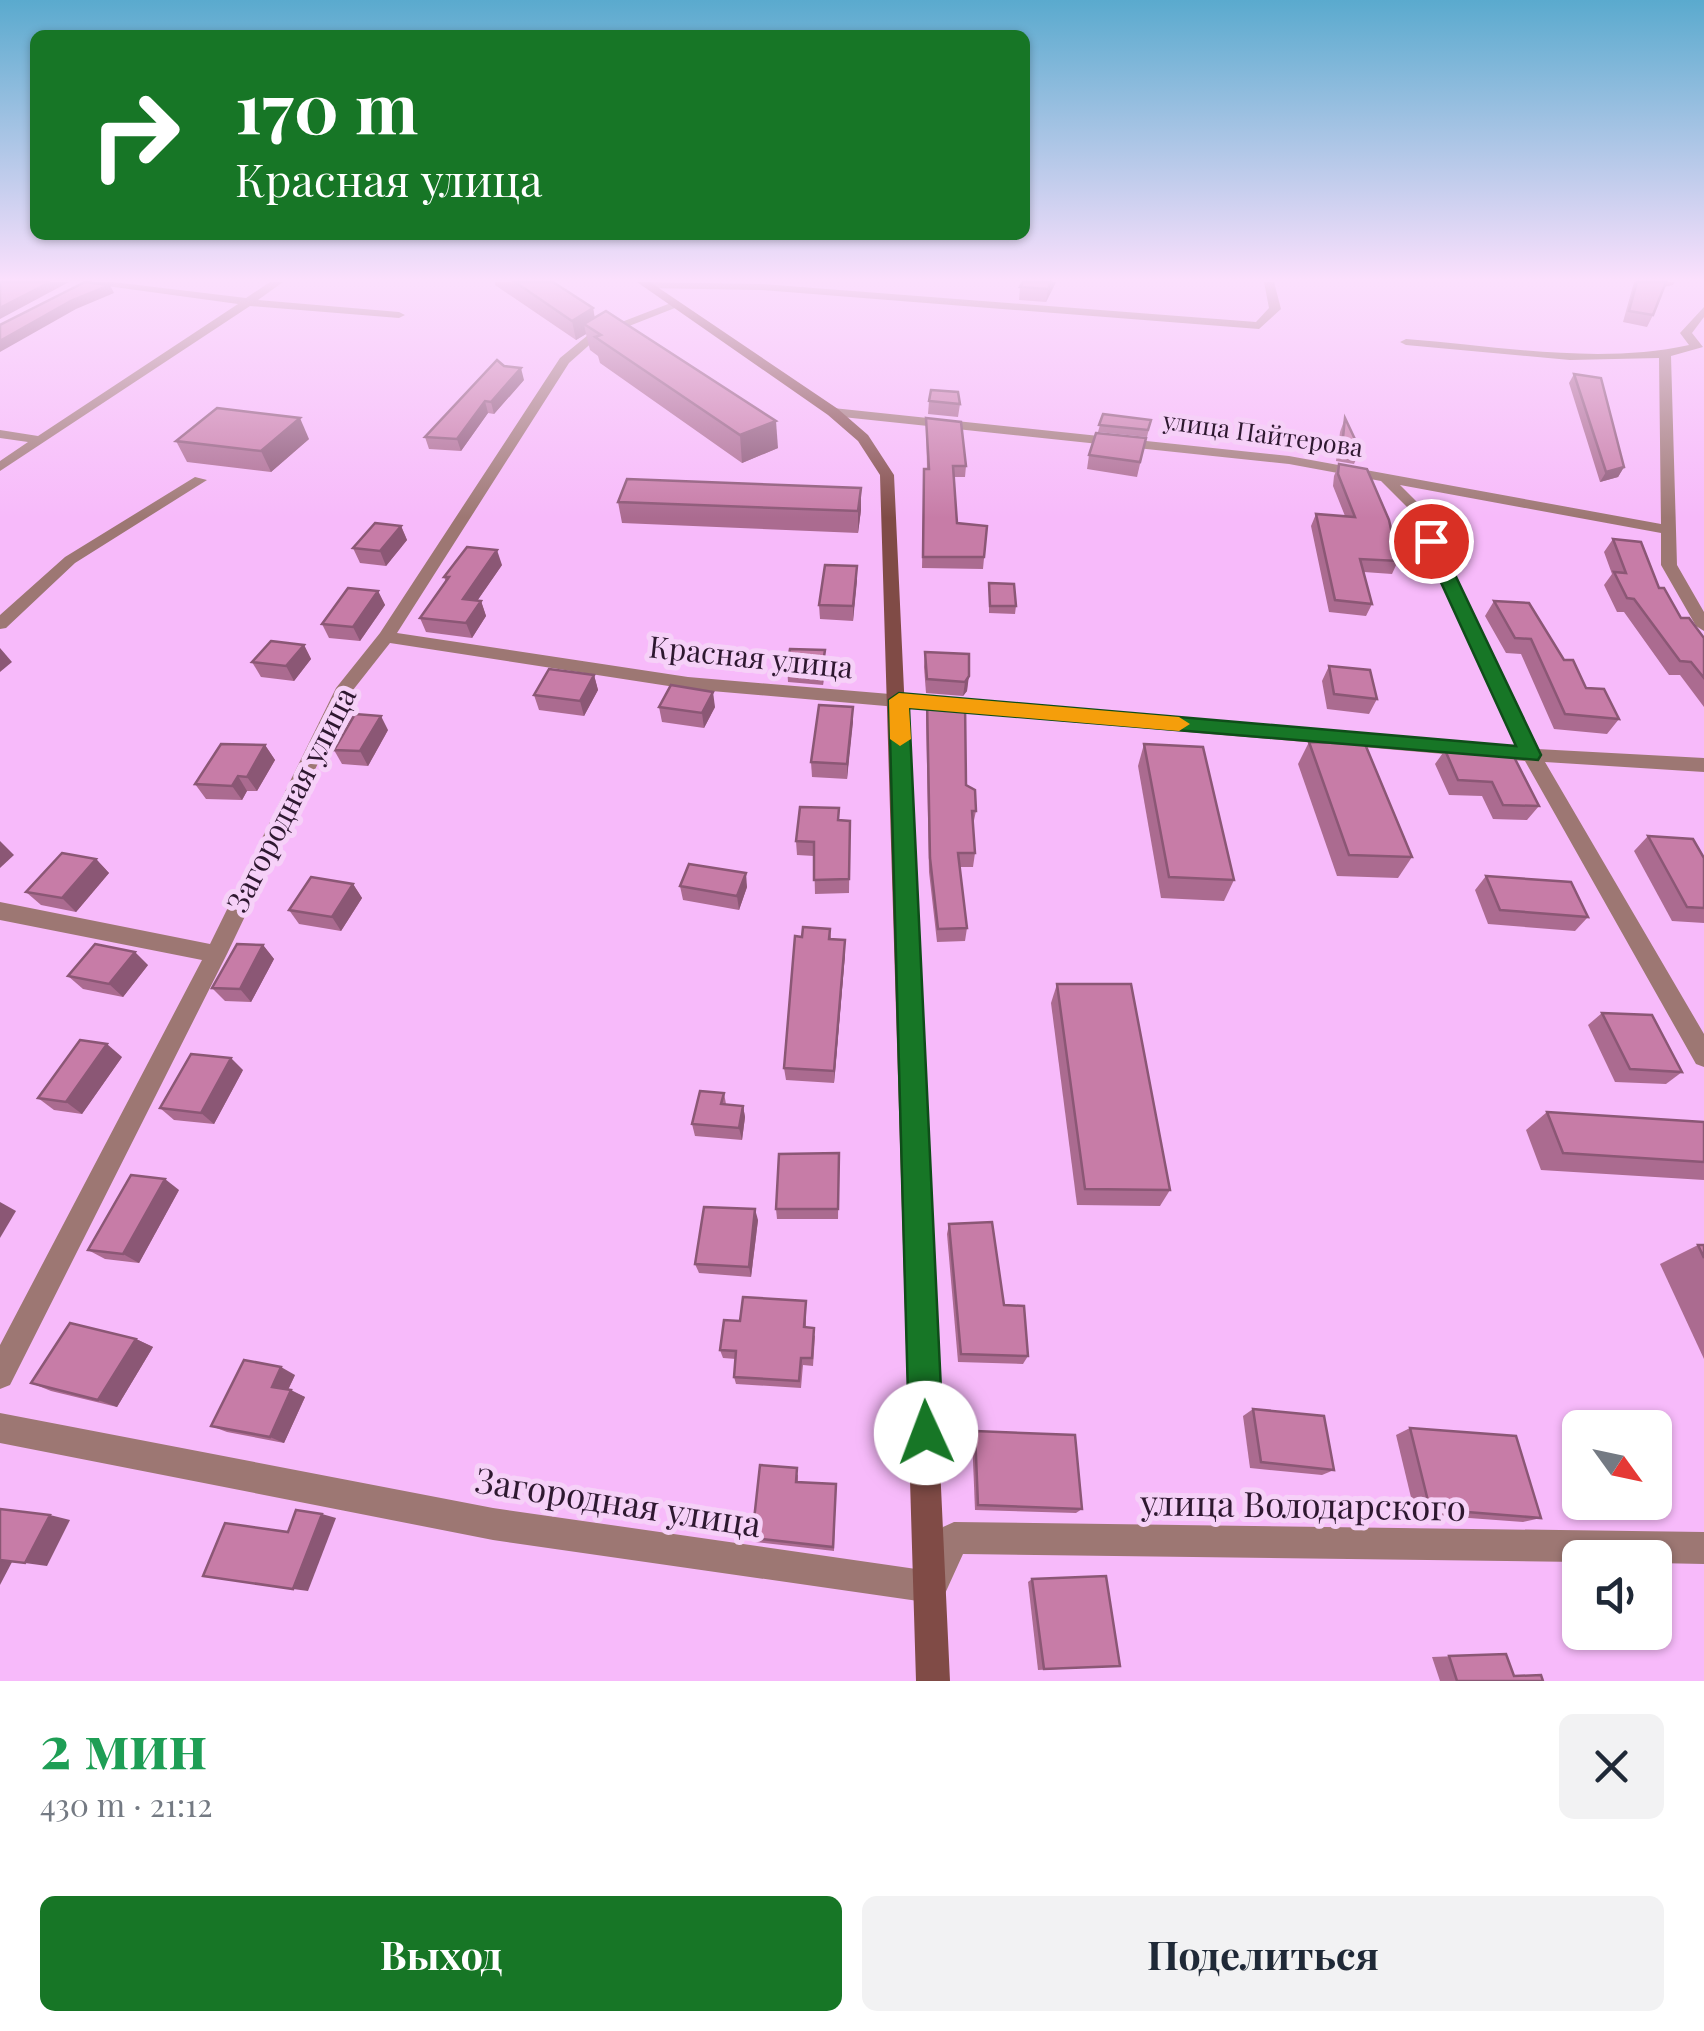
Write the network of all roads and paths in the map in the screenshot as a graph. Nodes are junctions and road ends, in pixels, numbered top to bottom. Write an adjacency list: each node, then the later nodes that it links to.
1 (161, 360): 7 (street)
2 (565, 360): 14 (street, Загородная улица)
3 (759, 360): 5 (main road)
4 (1665, 360): 11 (street)
5 (834, 412): 10 (street, улица Пайтерова); 15 (main road)
6 (0, 434): 7 (street)
7 (40, 440): 8 (street)
8 (0, 467)
9 (200, 480): 12 (street)
10 (1387, 480): 11 (street, улица Пайтерова); 16 (street, улица Пайтерова)
11 (1665, 529): 13 (street)
12 (0, 624)
13 (1704, 626)
14 (386, 637): 15 (street, Красная улица); 19 (street, Загородная улица)
15 (899, 700): 16 (street, Красная улица); 24 (main road)
16 (1530, 755): 17 (street, Красная улица); 20 (street, улица Пайтерова)
17 (1704, 764)
18 (0, 911): 19 (street)
19 (216, 954): 21 (street, Загородная улица)
20 (1704, 1056)
21 (0, 1375)
22 (0, 1428): 24 (street, Загородная улица)
23 (1704, 1548): 24 (street, улица Володарского)
24 (932, 1587): 25 (main road)
25 (933, 1681)

